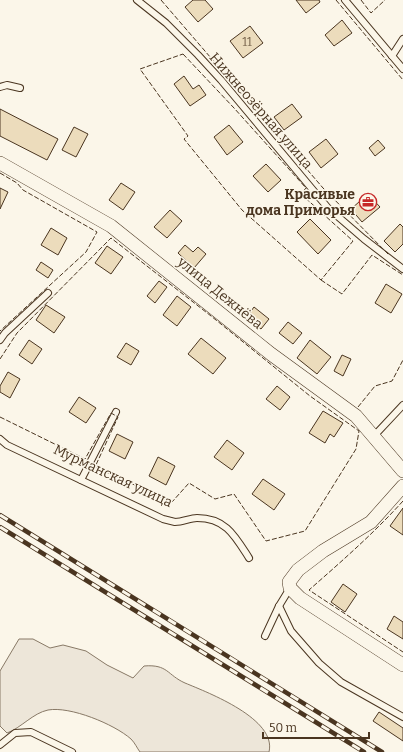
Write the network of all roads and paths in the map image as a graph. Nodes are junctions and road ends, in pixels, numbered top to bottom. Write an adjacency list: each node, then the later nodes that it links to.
1 (137, 0): 9 (lane, Нижнеозёрная улица)
2 (346, 0): 4 (lane)
3 (403, 39): 4 (lane)
4 (392, 56): 5 (lane)
5 (403, 69)
6 (0, 87): 7 (lane)
7 (20, 88)
8 (0, 163): 14 (street, улица Дежнёва)
9 (403, 269)
10 (48, 293): 11 (lane)
11 (0, 340)
12 (403, 405): 14 (lane)
13 (116, 412): 17 (lane)
14 (374, 436): 16 (street, улица Дежнёва)
15 (0, 439): 17 (lane, Мурманская улица)
16 (403, 471)
17 (81, 480): 19 (lane, Мурманская улица)
18 (403, 486): 20 (street)
19 (249, 558)
20 (290, 588): 21 (lane); 23 (street)
21 (279, 606): 22 (lane); 24 (lane)
22 (265, 636)
23 (403, 665)
24 (403, 717)
25 (0, 745): 26 (lane)
26 (72, 752)

